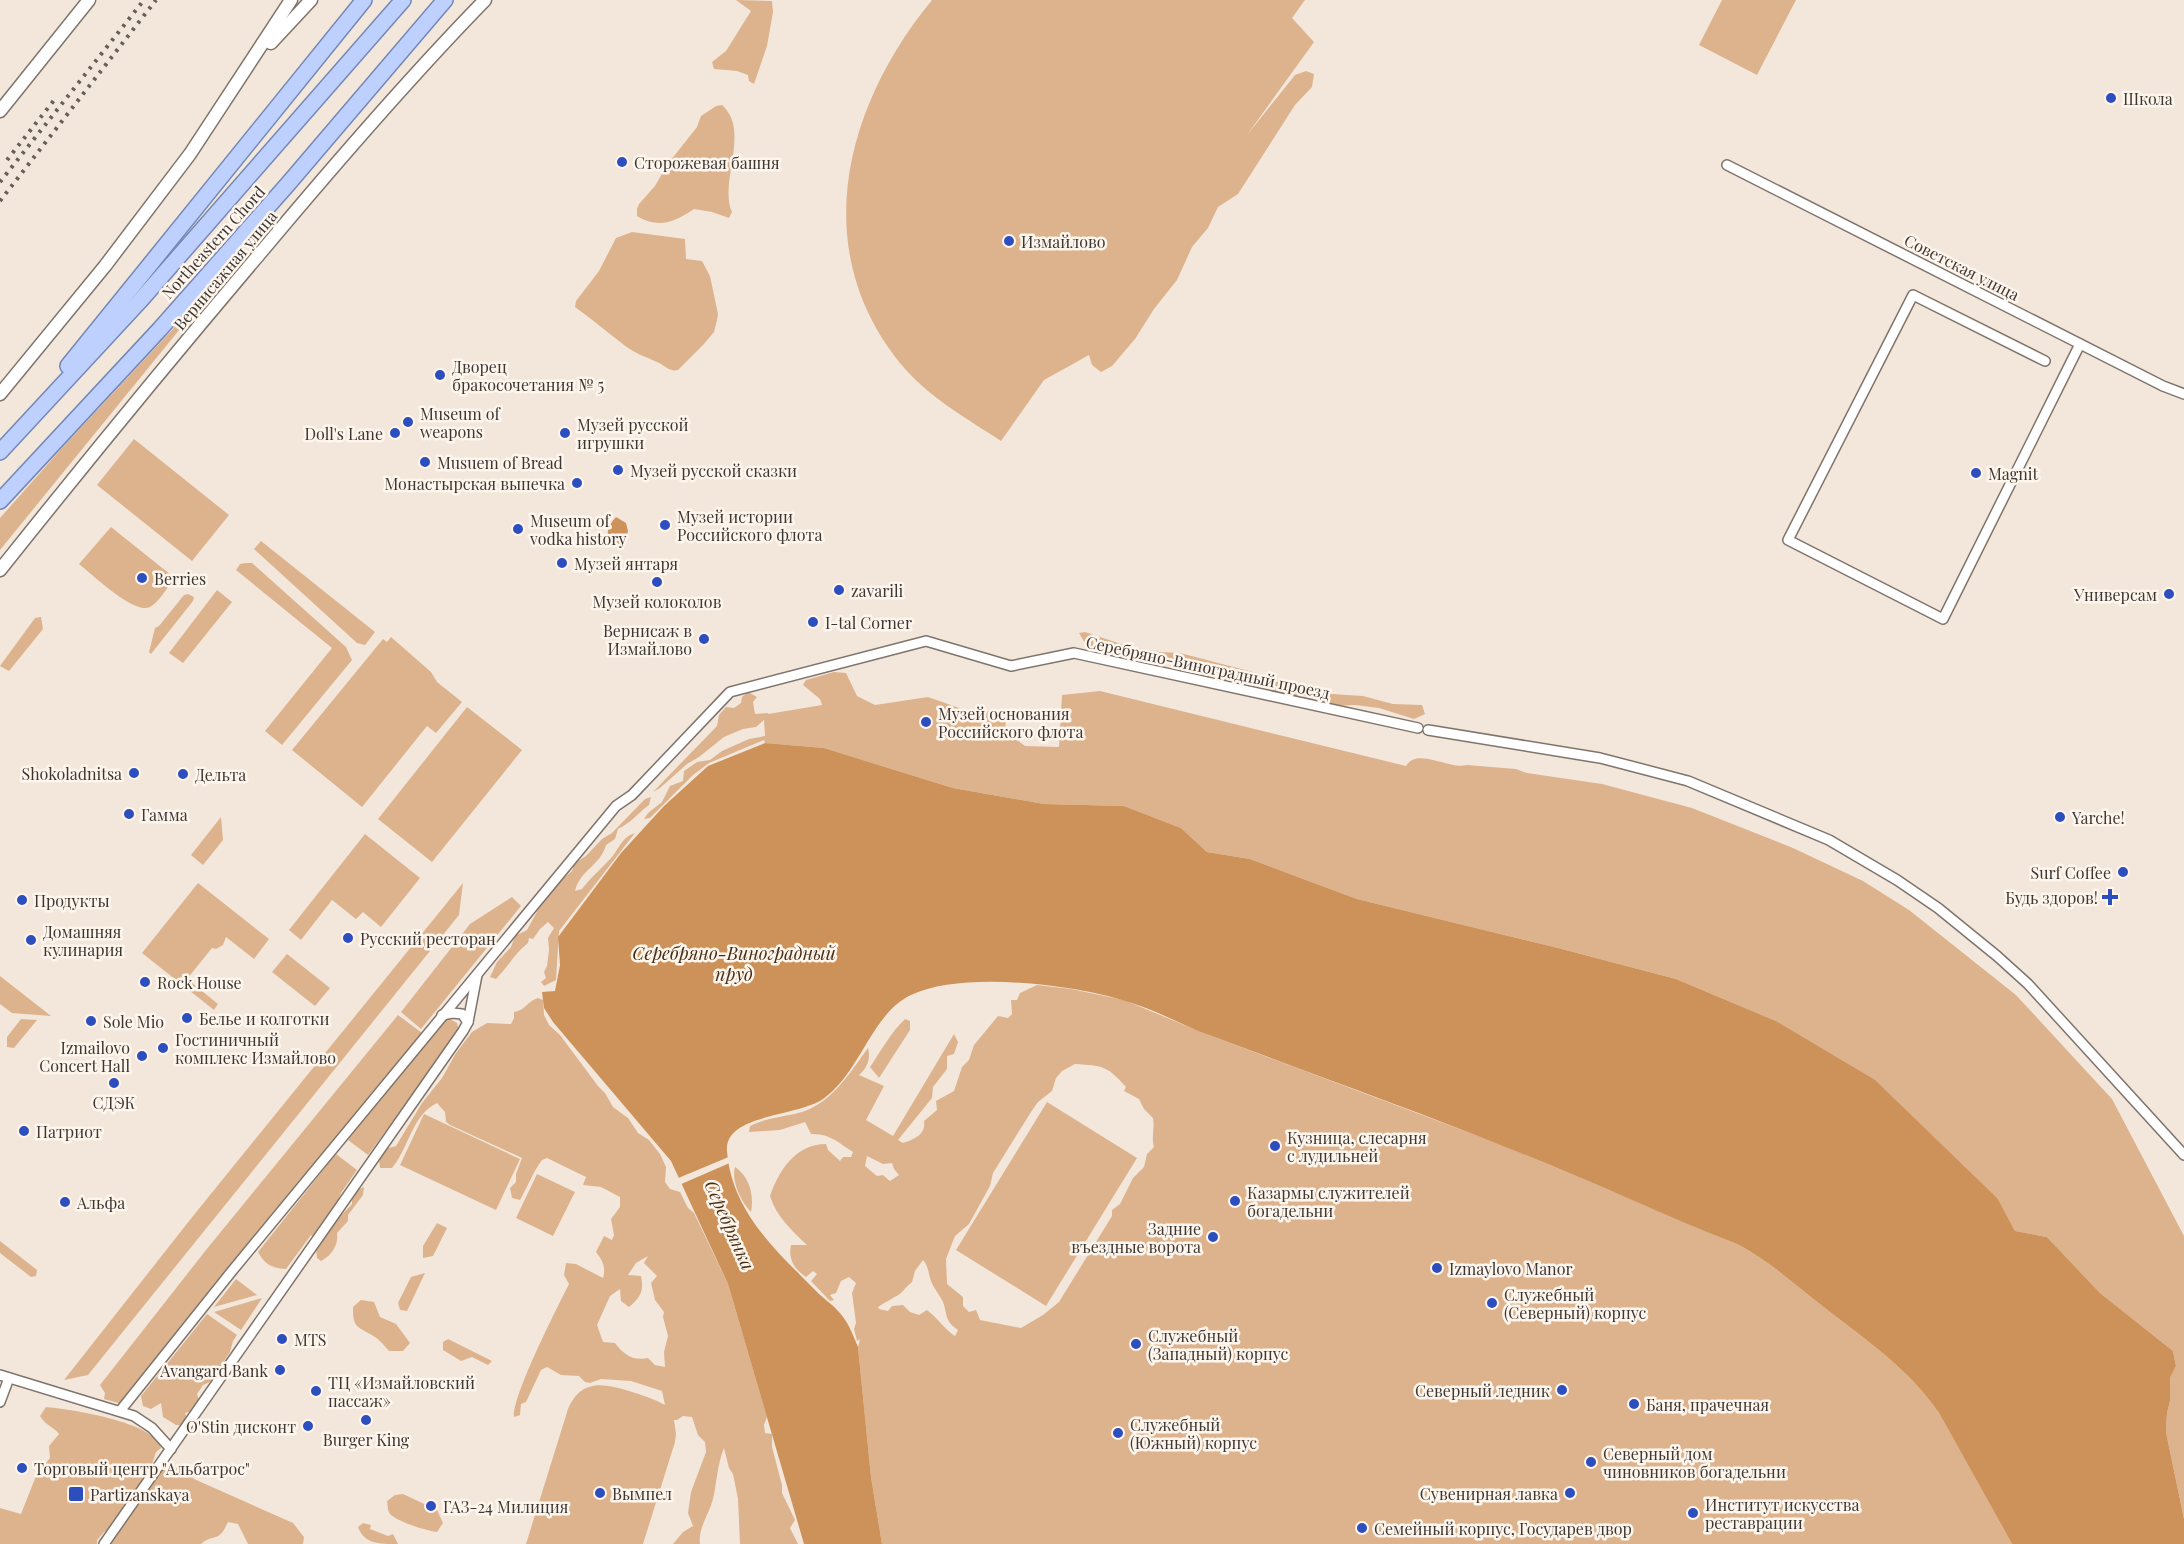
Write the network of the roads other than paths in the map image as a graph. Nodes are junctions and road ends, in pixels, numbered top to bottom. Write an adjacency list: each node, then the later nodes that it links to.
1 (89, 0): 9 (street)
2 (291, 0): 8 (street)
3 (311, 0): 8 (street)
4 (364, 0): 15 (main road)
5 (403, 0): 15 (main road, Northeastern Chord)
6 (445, 0): 16 (main road, Northeastern Chord)
7 (485, 0): 17 (street, Вернисажная улица)
8 (248, 68): 13 (street)
9 (0, 111)
10 (1727, 165): 11 (street, Советская улица)
11 (2080, 344): 12 (street); 14 (street, Советская улица)
12 (2045, 361)
13 (0, 394)
14 (2184, 394)
15 (3, 449)
16 (0, 501)
17 (0, 570)
18 (478, 971): 19 (street, Серебряно-Виноградный проезд); 20 (street); 21 (street, Серебряно-Виноградный проезд)
19 (442, 1015): 20 (street); 24 (street, Серебряно-Виноградный проезд)
20 (468, 1022): 25 (street)
21 (2184, 1155)
22 (5, 1377): 23 (street); 24 (street)
23 (0, 1402)
24 (120, 1411): 25 (street)
25 (171, 1449): 26 (street)
26 (104, 1544)

